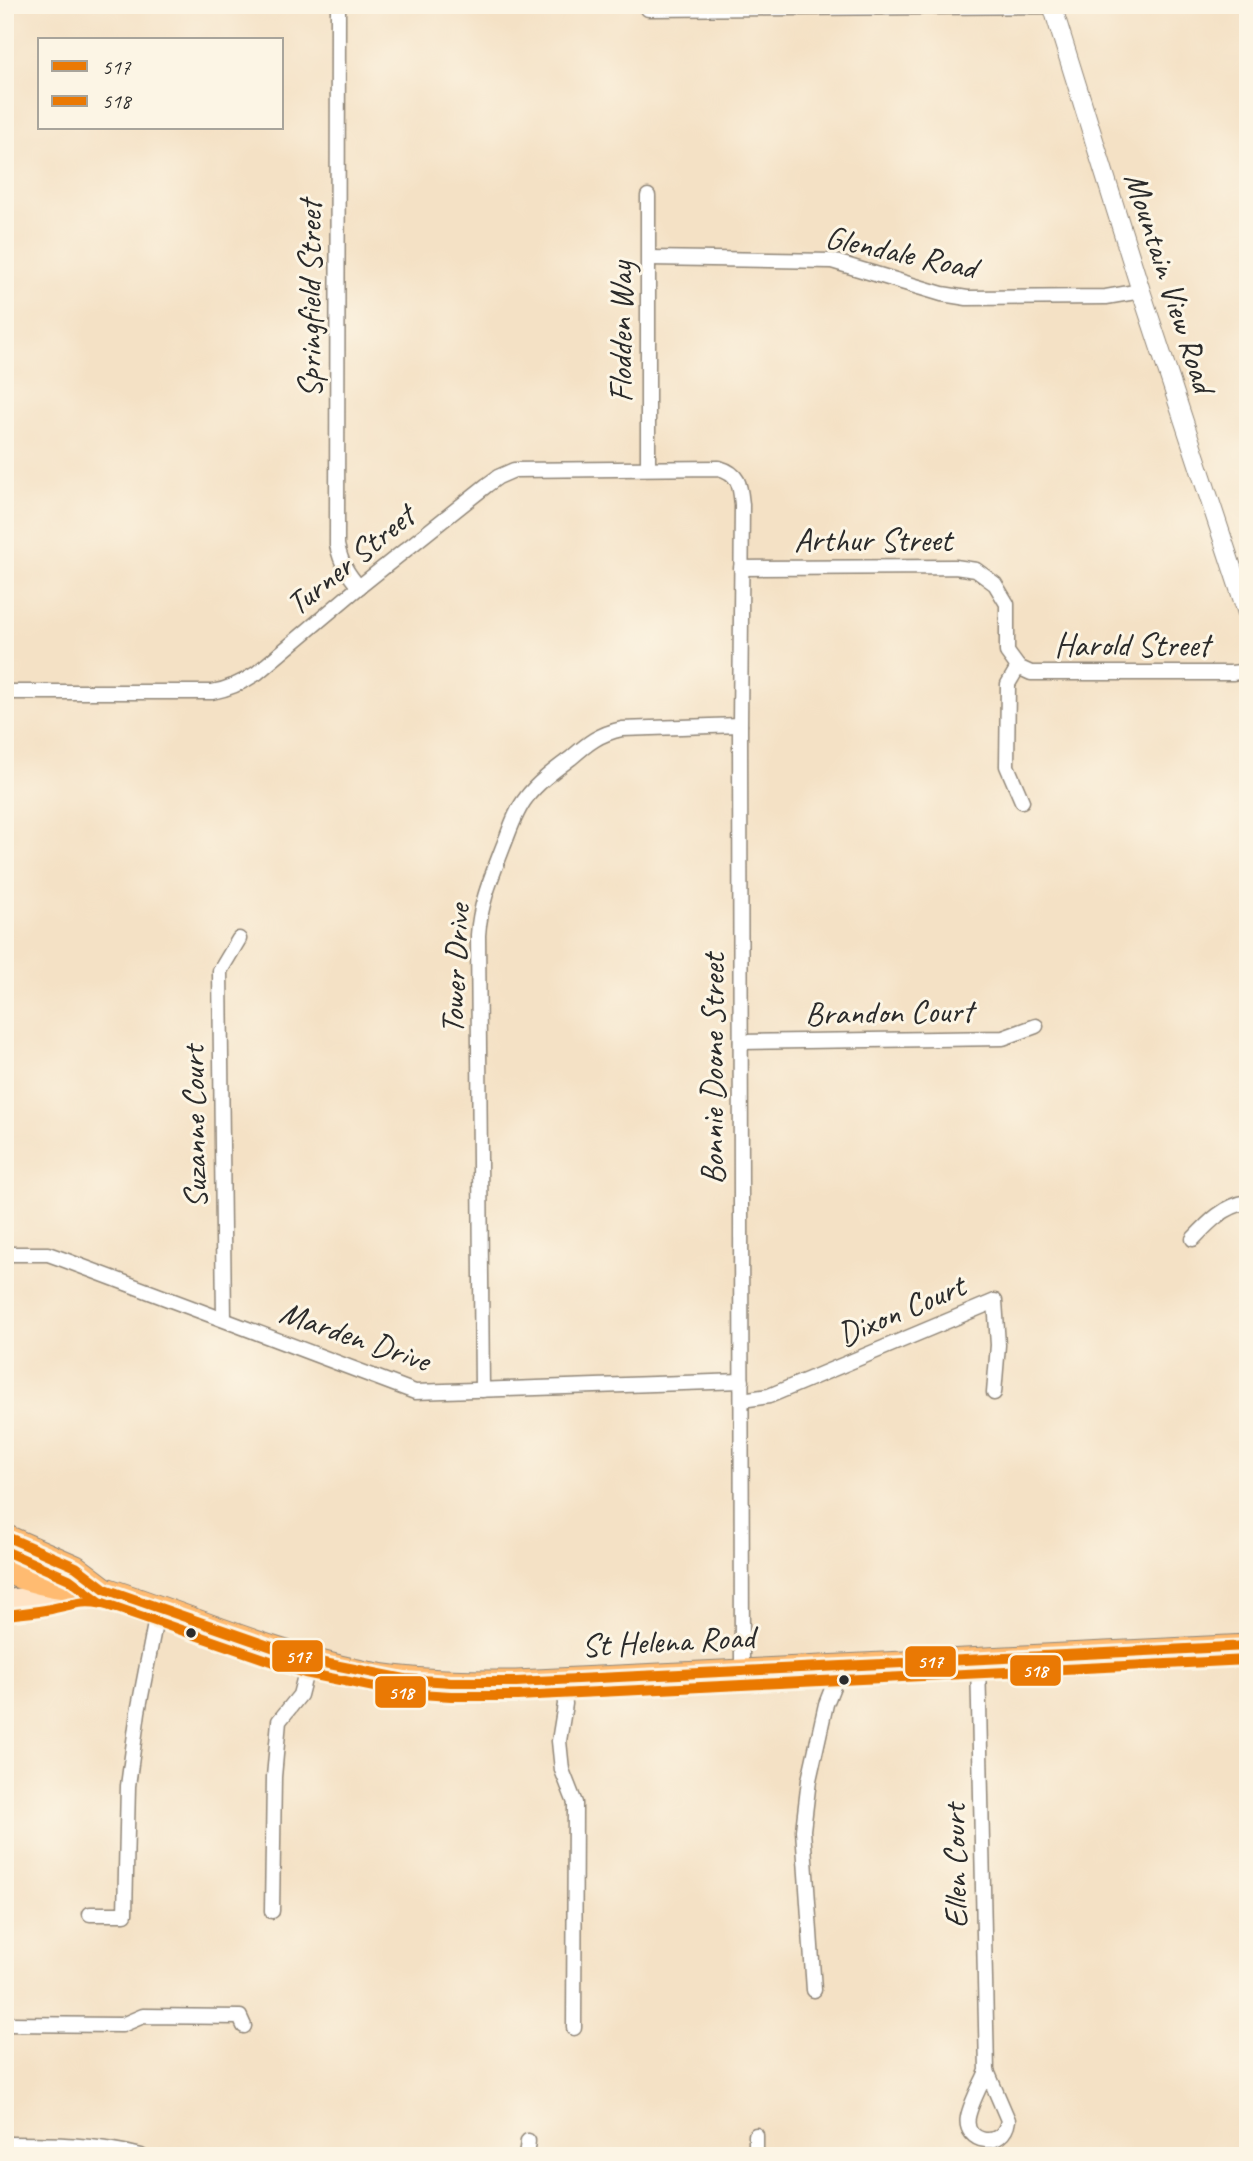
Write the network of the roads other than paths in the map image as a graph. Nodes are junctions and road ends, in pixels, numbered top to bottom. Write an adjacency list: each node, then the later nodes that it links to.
1 (338, 5): 10 (street, Springfield Street)
2 (1052, 6): 3 (street); 6 (street, Mountain View Road)
3 (648, 9)
4 (648, 196): 5 (street, Flodden Way)
5 (650, 258): 6 (street, Glendale Road); 7 (street, Flodden Way)
6 (1141, 291): 11 (street, Mountain View Road)
7 (648, 468): 8 (street, Turner Street); 10 (street, Turner Street)
8 (729, 471): 9 (street, Bonnie Doone Street)
9 (741, 568): 12 (street, Arthur Street); 15 (street, Bonnie Doone Street)
10 (359, 587): 14 (street, Turner Street)
11 (1248, 617)
12 (1018, 667): 13 (street, Harold Street); 16 (street)
13 (1248, 671)
14 (5, 692)
15 (740, 725): 19 (street, Bonnie Doone Street); 25 (street, Tower Drive)
16 (1022, 801)
17 (239, 939): 23 (street, Suzanne Court)
18 (1036, 1026): 19 (street, Brandon Court)
19 (741, 1042): 24 (street, Bonnie Doone Street)
20 (1248, 1202): 21 (street)
21 (1193, 1239)
22 (5, 1254): 23 (street, Marden Drive)
23 (224, 1319): 25 (street, Marden Drive)
24 (742, 1381): 25 (street, Marden Drive); 27 (street, Bonnie Doone Street)
25 (482, 1390)
26 (994, 1393): 27 (street, Dixon Court)
27 (742, 1400): 38 (street, Bonnie Doone Street)
28 (5, 1536): 31 (main road, St Helena Road)
29 (5, 1572): 30 (main road, St Helena Road)
30 (73, 1588): 31 (main road, St Helena Road); 32 (main road)
31 (105, 1589): 33 (main road, St Helena Road)
32 (5, 1601)
33 (158, 1608): 36 (main road, St Helena Road); 41 (street)
34 (1248, 1646): 35 (main road, St Helena Road)
35 (978, 1659): 37 (main road, St Helena Road); 46 (street, Ellen Court)
36 (309, 1660): 39 (main road, St Helena Road); 40 (street)
37 (841, 1666): 38 (main road, St Helena Road); 42 (street)
38 (742, 1670): 39 (main road, St Helena Road)
39 (563, 1679): 45 (street)
40 (272, 1911)
41 (90, 1914)
42 (814, 1990)
43 (5, 2024): 44 (street)
44 (244, 2026)
45 (574, 2028)
46 (987, 2071)
47 (756, 2135): 52 (street)
48 (528, 2141): 51 (street)
49 (5, 2144): 50 (street)
50 (141, 2156)
51 (526, 2156)
52 (755, 2156)

